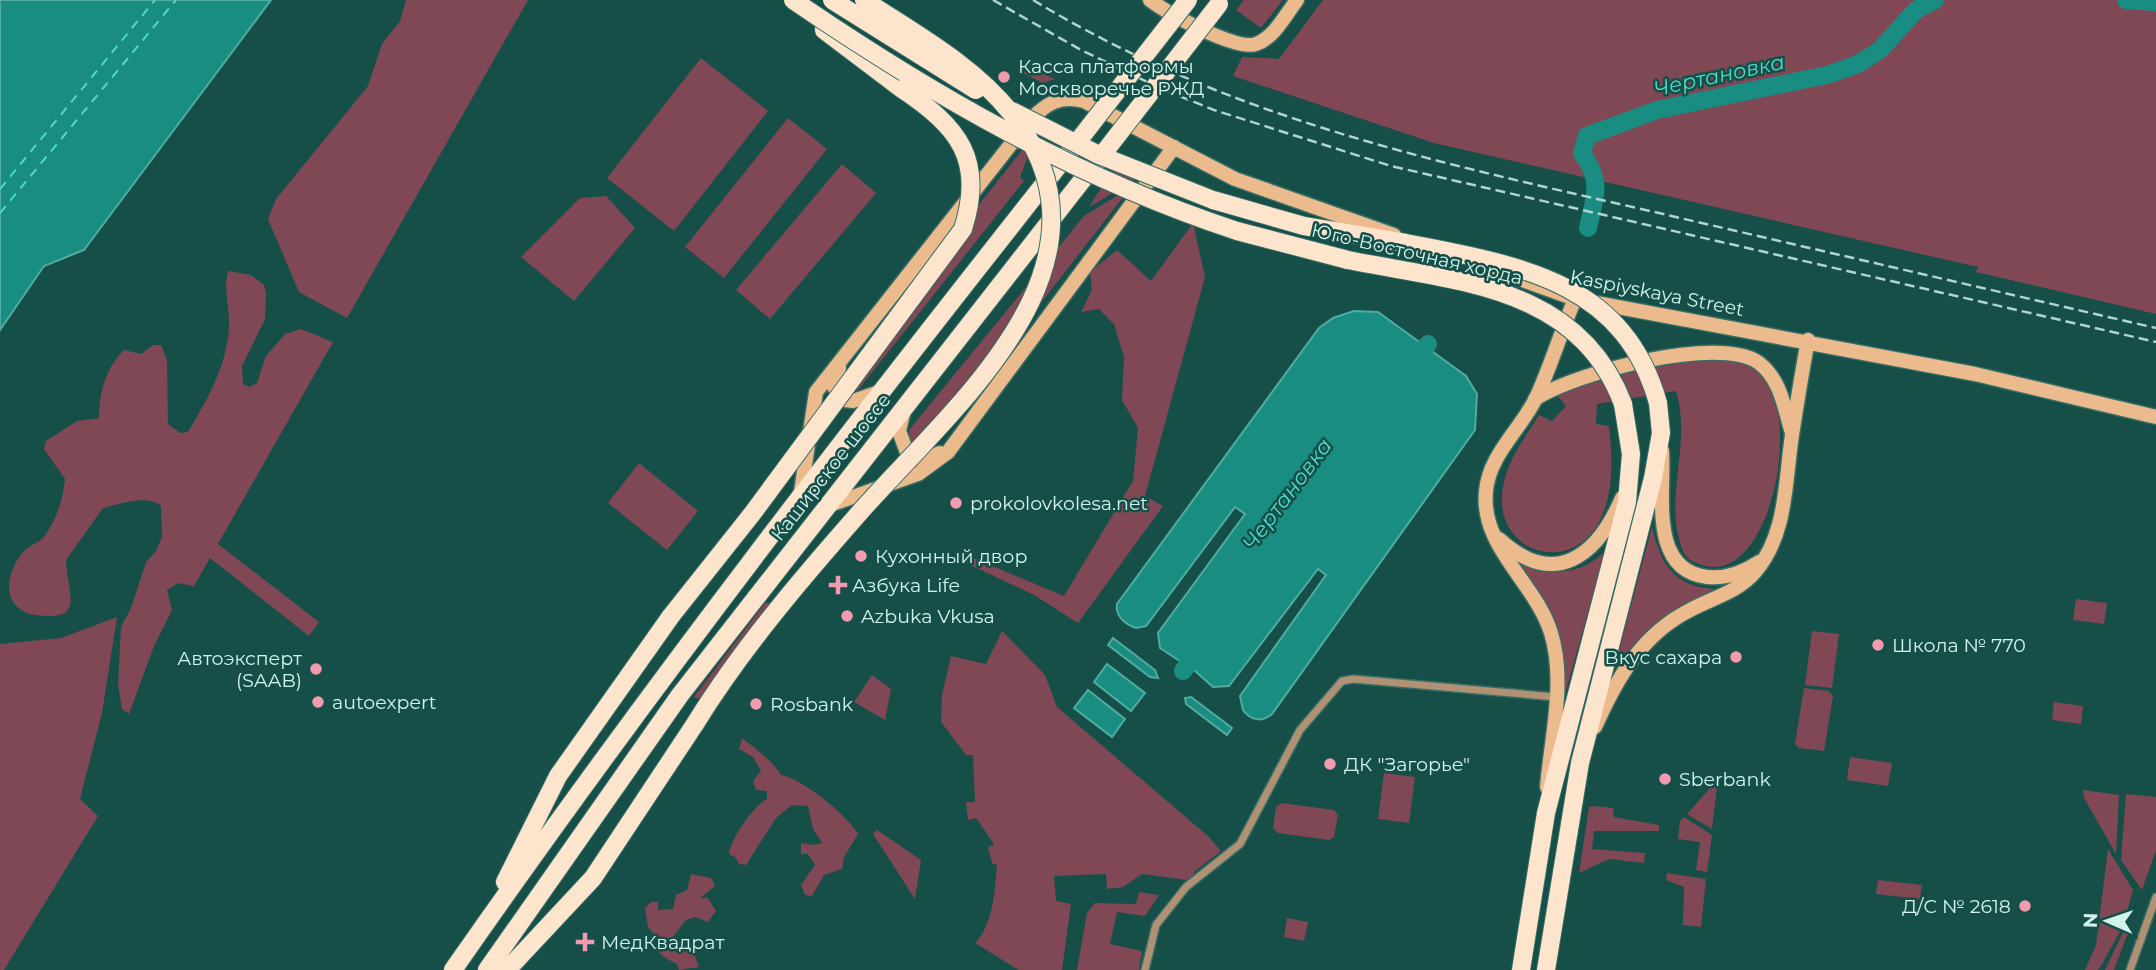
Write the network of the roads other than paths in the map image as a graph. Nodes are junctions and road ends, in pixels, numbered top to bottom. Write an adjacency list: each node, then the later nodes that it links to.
1 (785, 0): 31 (main road, bridge)
2 (793, 0): 22 (main road, Юго-Восточная хорда, bridge)
3 (832, 0): 19 (main road, Юго-Восточная хорда, bridge)
4 (864, 0): 34 (main road, bridge)
5 (1150, 0): 7 (main road)
6 (1188, 0): 14 (main road, Каширское шоссе, bridge)
7 (1297, 0)
8 (1220, 2): 16 (main road, Каширское шоссе, bridge)
9 (1174, 148): 10 (main road, Kaspiyskaya Street); 12 (main road, Kaspiyskaya Street); 21 (main road)
10 (1576, 299): 11 (main road, Kaspiyskaya Street); 15 (main road)
11 (1808, 340): 13 (main road, Kaspiyskaya Street); 20 (main road)
12 (842, 360): 14 (main road); 23 (main road, Kaspiyskaya Street)
13 (1982, 376): 17 (main road, Kaspiyskaya Street); 18 (main road, Kaspiyskaya Street)
14 (879, 392): 23 (main road, Каширское шоссе)
15 (1535, 399): 20 (main road); 25 (main road)
16 (904, 407): 21 (main road); 24 (main road, Каширское шоссе)
17 (2156, 412)
18 (2156, 417)
19 (1661, 433): 26 (main road); 28 (main road, Юго-Восточная хорда)
20 (1792, 433): 26 (main road)
21 (957, 439): 24 (main road)
22 (1631, 472): 25 (main road); 29 (main road, Юго-Восточная хорда)
23 (800, 498): 31 (main road, Каширское шоссе)
24 (826, 507): 33 (main road, Каширское шоссе)
25 (1493, 533): 27 (main road)
26 (1765, 556): 28 (main road)
27 (1556, 697): 29 (main road); 35 (street)
28 (1580, 763): 37 (main road, Юго-Восточная хорда)
29 (1546, 813): 36 (main road, Юго-Восточная хорда)
30 (2156, 897): 38 (street)
31 (486, 923): 32 (main road, Каширское шоссе)
32 (453, 970)
33 (487, 970)
34 (507, 970)
35 (1145, 970)
36 (1521, 970)
37 (1546, 970)
38 (2130, 970)

